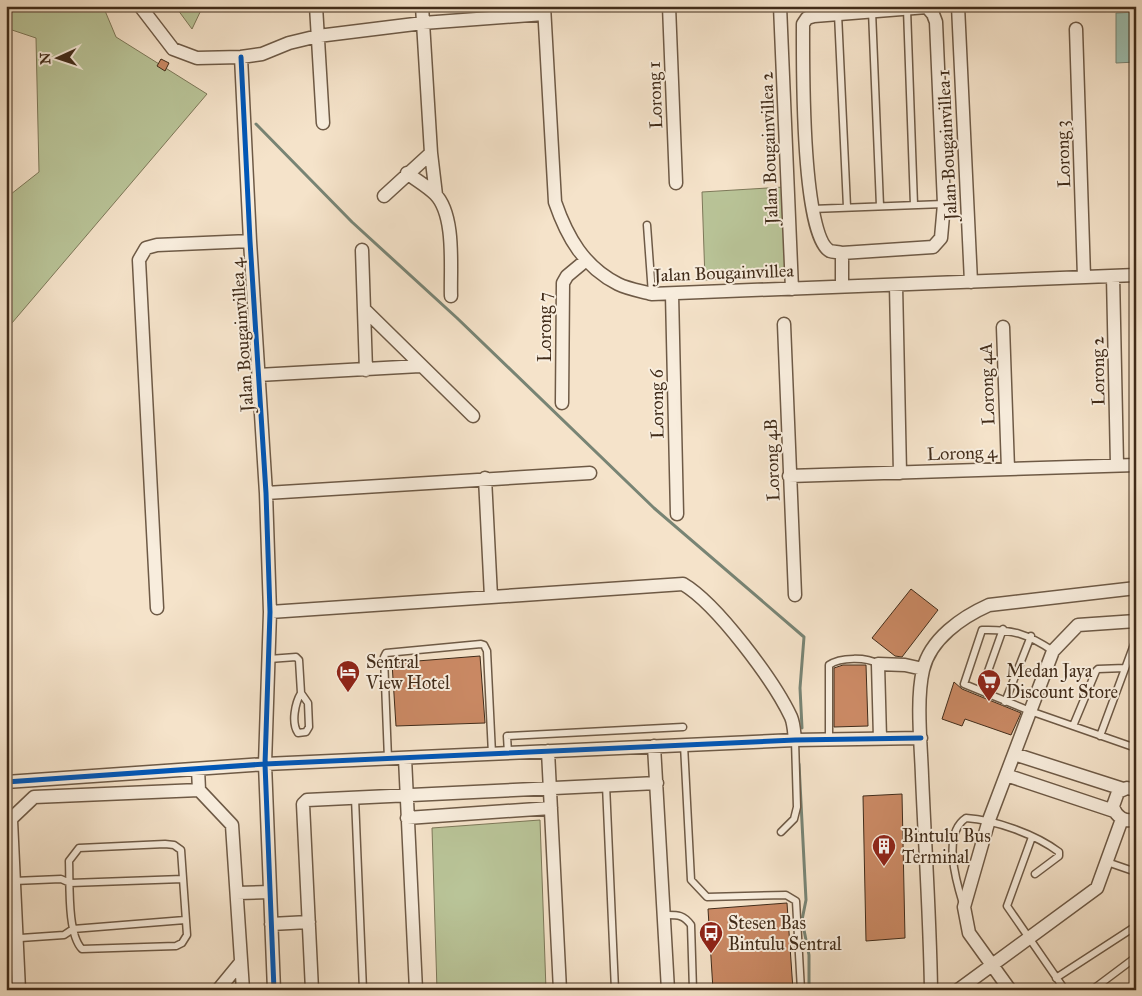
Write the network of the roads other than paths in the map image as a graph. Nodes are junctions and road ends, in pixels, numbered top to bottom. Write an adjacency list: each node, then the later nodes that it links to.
1 (140, 6): 14 (street)
2 (316, 6): 13 (street)
3 (422, 6): 11 (street)
4 (669, 6): 22 (street, Lorong 1)
5 (780, 6): 18 (street, Jalan Bougainvillea 2)
6 (958, 6): 15 (street, Jalan Bougainvillea 1)
7 (907, 9): 9 (street); 16 (street); 27 (lane)
8 (544, 10): 11 (street); 36 (street, Jalan Bougainvillea)
9 (872, 11): 10 (street); 28 (lane)
10 (838, 14): 17 (street); 29 (lane)
11 (423, 23): 13 (street); 20 (street)
12 (1076, 29): 39 (street, Lorong 3)
13 (318, 36): 14 (street); 19 (street)
14 (242, 57): 33 (street, Jalan Bougainvillea 4)
15 (962, 103): 16 (street); 25 (street, Jalan Bougainvillea 1)
16 (940, 104): 26 (street)
17 (804, 111): 18 (street); 30 (street)
18 (785, 112): 31 (street, Jalan Bougainvillea 2)
19 (323, 123)
20 (431, 153): 21 (street); 23 (street)
21 (407, 173): 23 (street); 24 (street)
22 (676, 183)
23 (436, 195): 46 (street)
24 (384, 196)
25 (967, 203): 26 (street); 40 (street, Jalan Bougainvillea 1)
26 (944, 204): 27 (lane); 35 (street)
27 (914, 205): 28 (lane)
28 (880, 206): 29 (lane)
29 (847, 208): 30 (lane)
30 (811, 209): 31 (street); 35 (street)
31 (788, 210): 43 (street, Jalan Bougainvillea 2)
32 (647, 225): 44 (lane)
33 (250, 241): 52 (street, Jalan Bougainvillea 4); 67 (street)
34 (362, 250): 47 (street)
35 (842, 252): 42 (street)
36 (585, 261): 44 (street, Jalan Bougainvillea); 53 (street, Lorong 7)
37 (1136, 275): 38 (street, Jalan Bougainvillea)
38 (1113, 276): 39 (street, Jalan Bougainvillea); 55 (street, Lorong 2)
39 (1084, 277): 40 (street, Jalan Bougainvillea)
40 (971, 282): 41 (street, Jalan Bougainvillea)
41 (896, 285): 42 (street, Jalan Bougainvillea); 59 (street)
42 (842, 287): 43 (street, Jalan Bougainvillea)
43 (792, 289): 45 (street, Jalan Bougainvillea)
44 (652, 294): 45 (street, Jalan Bougainvillea)
45 (672, 294): 63 (street, Lorong 6)
46 (451, 296)
47 (364, 309): 50 (street); 51 (street)
48 (784, 324): 60 (street, Lorong 4B)
49 (1003, 327): 57 (street, Lorong 4A)
50 (420, 366): 51 (street); 54 (street)
51 (366, 370): 52 (street)
52 (258, 375): 62 (street, Jalan Bougainvillea 4)
53 (562, 403)
54 (473, 416)
55 (1117, 465): 56 (street, Lorong 4); 57 (street, Lorong 4)
56 (1136, 465)
57 (1008, 469): 59 (street, Lorong 4)
58 (590, 473): 61 (street)
59 (900, 473): 60 (street, Lorong 4)
60 (789, 476): 65 (street, Lorong 4B)
61 (484, 478): 62 (street); 66 (street)
62 (266, 493): 68 (street, Jalan Bougainvillea 4)
63 (677, 514)
64 (1136, 588): 77 (street)
65 (795, 595)
66 (491, 597): 68 (street); 88 (street)
67 (157, 608)
68 (270, 612): 74 (street, Jalan Bougainvillea 4)
69 (1136, 621): 73 (street)
70 (1003, 629): 71 (lane); 78 (lane); 78 (lane)
71 (1031, 636): 73 (lane); 80 (lane)
72 (1136, 639): 76 (lane)
73 (1053, 651): 81 (street)
74 (268, 659): 79 (lane); 98 (street, Jalan Bougainvillea 4)
75 (878, 664): 77 (street); 85 (street); 87 (lane)
76 (1125, 668): 82 (lane); 84 (lane)
77 (923, 669): 86 (street)
78 (981, 691): 80 (lane)
79 (301, 693): 79 (lane)
80 (1005, 702): 81 (lane)
81 (1030, 711): 82 (lane); 95 (street)
82 (1074, 726): 84 (lane)
83 (684, 727): 93 (lane)
84 (1100, 736): 91 (lane)
85 (880, 738): 86 (street); 87 (street)
86 (921, 738): 149 (street)
87 (829, 739): 88 (street)
88 (795, 740): 89 (street); 114 (lane)
89 (684, 745): 90 (street); 148 (lane)
90 (654, 746): 92 (street); 102 (street)
91 (1136, 748)
92 (548, 751): 93 (street); 105 (street)
93 (508, 753): 94 (street)
94 (492, 754): 96 (street); 97 (lane)
95 (1014, 754): 100 (street); 104 (street)
96 (405, 758): 97 (street); 107 (street)
97 (388, 759): 98 (street)
98 (264, 764): 99 (street); 122 (street, Jalan Bougainvillea 4)
99 (198, 769): 101 (street); 106 (street)
100 (1006, 775): 110 (street); 113 (street)
101 (6, 782)
102 (657, 783): 103 (street); 125 (street)
103 (606, 786): 105 (street); 145 (lane)
104 (1132, 787): 110 (street)
105 (550, 788): 107 (street); 109 (street)
106 (199, 790): 120 (street); 123 (street)
107 (406, 796): 108 (street); 111 (street)
108 (355, 798): 127 (street); 142 (lane)
109 (551, 808): 111 (street); 144 (street)
110 (1118, 815): 112 (street); 116 (street)
111 (408, 818): 143 (street)
112 (1136, 819)
113 (989, 820): 115 (lane); 124 (street); 124 (lane)
114 (781, 832)
115 (1032, 837): 118 (lane); 132 (lane)
116 (1107, 862): 117 (lane); 132 (street)
117 (1136, 872)
118 (1035, 874)
119 (183, 878): 121 (lane); 121 (lane); 126 (lane)
120 (14, 881): 121 (lane); 131 (street)
121 (70, 883): 130 (lane)
122 (270, 892): 123 (street); 128 (street, Jalan Bougainvillea 4)
123 (237, 893): 134 (street)
124 (964, 907): 135 (street)
125 (664, 915): 146 (street); 147 (lane)
126 (185, 920): 130 (lane); 130 (lane)
127 (309, 922): 128 (street); 141 (street)
128 (271, 924): 140 (street, Jalan Bougainvillea 4)
129 (1136, 926): 136 (lane)
130 (73, 929): 131 (lane)
131 (11, 939): 137 (street)
132 (1028, 940): 135 (street); 136 (lane)
133 (1136, 958): 153 (lane)
134 (241, 962): 138 (street); 139 (street)
135 (992, 966): 150 (street); 151 (street)
136 (1056, 978): 152 (lane)
137 (18, 990)
138 (218, 990)
139 (243, 990)
140 (274, 990)
141 (312, 990)
142 (363, 990)
143 (416, 990)
144 (560, 990)
145 (615, 990)
146 (668, 990)
147 (693, 990)
148 (801, 990)
149 (931, 990)
150 (958, 990)
151 (1010, 990)
152 (1065, 990)
153 (1092, 990)

